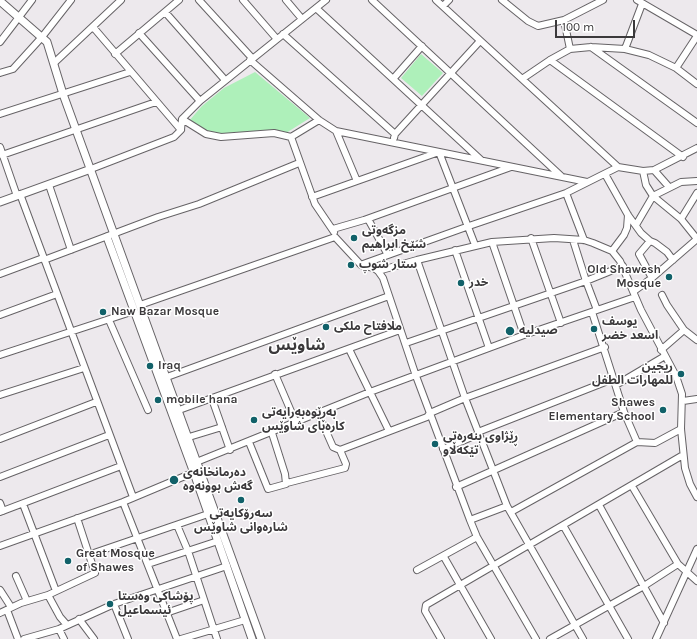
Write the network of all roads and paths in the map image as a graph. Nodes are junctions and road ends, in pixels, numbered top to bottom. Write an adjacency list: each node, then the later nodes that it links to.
1 (32, 0): 19 (street)
2 (71, 0): 26 (street)
3 (121, 0): 22 (street)
4 (179, 0): 18 (street)
5 (199, 0): 35 (street)
6 (243, 0): 27 (street)
7 (286, 0): 20 (street)
8 (326, 0): 17 (street)
9 (372, 0): 30 (street)
10 (436, 0): 16 (street)
11 (449, 0): 16 (street)
12 (502, 0): 21 (street)
13 (603, 0): 21 (street)
14 (0, 1): 19 (street)
15 (639, 2): 25 (street); 33 (street)
16 (443, 6): 28 (street)
17 (316, 8): 20 (street); 42 (street)
18 (165, 12): 23 (street); 44 (street)
19 (19, 16): 26 (street); 29 (street)
20 (302, 19): 24 (street)
21 (564, 20): 32 (street)
22 (93, 27): 34 (street); 37 (street)
23 (139, 33): 34 (street); 47 (street)
24 (283, 34): 27 (street); 57 (street)
25 (697, 35): 38 (street)
26 (42, 37): 37 (street); 40 (street)
27 (276, 38): 35 (street)
28 (480, 41): 41 (street); 43 (street)
29 (0, 42)
30 (422, 46): 41 (street); 42 (street)
31 (591, 47): 32 (street); 33 (street); 53 (street)
32 (570, 49): 36 (street)
33 (625, 49): 38 (street)
34 (115, 54): 39 (street)
35 (251, 59): 44 (street); 52 (street)
36 (550, 60): 43 (street); 63 (street)
37 (54, 63): 46 (street)
38 (676, 68): 45 (street)
39 (130, 72): 46 (street); 48 (street)
40 (0, 73)
41 (450, 73): 49 (street); 73 (street)
42 (393, 78): 49 (street)
43 (522, 79): 68 (street)
44 (225, 80): 47 (street)
45 (697, 84)
46 (63, 94): 50 (street); 55 (street)
47 (200, 101): 51 (street)
48 (156, 102): 54 (street); 55 (street)
49 (421, 105): 57 (street); 65 (street)
50 (0, 114)
51 (182, 119): 54 (street); 58 (street)
52 (319, 120): 56 (street); 58 (street)
53 (697, 122)
54 (181, 130): 69 (street)
55 (77, 131): 64 (street); 69 (street)
56 (336, 131): 59 (street); 74 (street)
57 (395, 134): 59 (street)
58 (291, 137): 66 (street)
59 (394, 143): 62 (street)
60 (0, 147): 64 (street)
61 (697, 148): 63 (street)
62 (438, 152): 65 (street); 74 (street); 79 (street)
63 (683, 157): 70 (street)
64 (2, 158): 82 (street)
65 (481, 160): 67 (street)
66 (299, 163): 84 (street); 92 (street)
67 (512, 166): 73 (street); 79 (street)
68 (618, 167): 71 (street); 72 (street)
69 (90, 169): 77 (street); 92 (street)
70 (654, 170): 71 (street); 78 (street)
71 (643, 171): 83 (street)
72 (605, 174): 76 (street); 86 (street)
73 (561, 176): 76 (street)
74 (357, 181): 84 (street)
75 (697, 181): 78 (street)
76 (587, 182): 80 (street)
77 (49, 185): 82 (street); 100 (street)
78 (669, 187): 83 (street)
79 (453, 188): 87 (street); 90 (street)
80 (566, 193): 90 (street); 96 (street)
81 (697, 194): 88 (street)
82 (18, 195): 85 (street); 104 (street)
83 (653, 196): 88 (street); 89 (street)
84 (312, 197): 91 (street)
85 (0, 202)
86 (628, 215): 89 (street); 102 (street)
87 (368, 219): 91 (street); 103 (street)
88 (681, 220): 106 (street)
89 (636, 225): 98 (street)
90 (469, 226): 99 (street); 103 (street)
91 (333, 229): 93 (street)
92 (110, 236): 100 (street); 118 (street); 120 (street)
93 (335, 237): 107 (street); 118 (street)
94 (532, 238): 95 (street); 97 (street); 113 (street)
95 (573, 240): 96 (street); 112 (street)
96 (584, 240): 102 (street)
97 (492, 242): 99 (street); 119 (street)
98 (650, 242): 106 (street); 111 (street)
99 (475, 245): 101 (street)
100 (71, 250): 104 (street)
101 (455, 250): 105 (street); 123 (street)
102 (612, 251): 108 (street)
103 (388, 255): 107 (street)
104 (44, 259): 110 (street); 114 (street)
105 (417, 260): 109 (street); 129 (street)
106 (673, 260): 111 (street)
107 (361, 265): 109 (street)
108 (623, 266): 112 (street); 115 (street)
109 (378, 271): 117 (street)
110 (0, 274)
111 (652, 278): 115 (street)
112 (586, 281): 113 (street); 121 (street)
113 (550, 292): 119 (street); 125 (street)
114 (57, 294): 122 (street); 126 (street)
115 (635, 294): 121 (street); 136 (street)
116 (662, 295): 128 (street)
117 (389, 296): 127 (street); 143 (street)
118 (140, 305): 143 (street)
119 (514, 305): 123 (street); 130 (street)
120 (134, 311): 124 (street); 172 (street)
121 (595, 311): 125 (street); 133 (street)
122 (0, 315)
123 (478, 318): 129 (street); 134 (street)
124 (109, 320): 126 (street); 152 (street)
125 (561, 323): 130 (street)
126 (71, 330): 137 (street); 140 (street)
127 (400, 330): 132 (street); 135 (street)
128 (684, 330): 131 (street); 136 (street)
129 (443, 332): 132 (street); 139 (street)
130 (524, 335): 134 (street)
131 (697, 340)
132 (406, 343): 142 (street)
133 (605, 347): 144 (street); 147 (street)
134 (489, 348): 139 (street)
135 (349, 349): 141 (street); 145 (street)
136 (662, 350): 138 (street)
137 (0, 355)
138 (665, 356): 144 (street); 150 (street)
139 (452, 362): 142 (street); 147 (street)
140 (84, 368): 146 (street); 151 (street)
141 (275, 374): 148 (street); 157 (street)
142 (416, 376): 145 (street); 156 (street)
143 (167, 377): 153 (street)
144 (614, 382): 154 (street); 162 (street)
145 (370, 392): 155 (street); 160 (street)
146 (0, 395)
147 (465, 398): 156 (street); 162 (street)
148 (212, 399): 153 (street); 158 (street)
149 (697, 399): 150 (street)
150 (682, 401): 159 (street)
151 (96, 402): 163 (street); 165 (street)
152 (148, 410)
153 (179, 410): 164 (street)
154 (624, 412): 167 (street); 175 (street)
155 (318, 413): 157 (street); 170 (street)
156 (430, 414): 160 (street); 168 (street)
157 (296, 423): 161 (street)
158 (222, 427): 164 (street); 169 (street)
159 (681, 429): 167 (street); 171 (street)
160 (389, 431): 170 (street)
161 (272, 433): 166 (street); 177 (street)
162 (479, 433): 168 (street); 175 (street)
163 (109, 435): 173 (street); 176 (street)
164 (189, 437): 172 (street)
165 (0, 439)
166 (249, 442): 169 (street); 177 (street)
167 (637, 442): 188 (street)
168 (443, 449): 179 (street)
169 (230, 450): 172 (street)
170 (340, 450): 177 (street)
171 (683, 455): 178 (street); 180 (street)
172 (194, 463): 174 (street)
173 (121, 466): 181 (street); 184 (street)
174 (197, 471): 181 (street); 189 (street); 242 (street)
175 (492, 471): 179 (street); 186 (street)
176 (0, 477)
177 (287, 483)
178 (632, 486): 185 (street); 205 (street)
179 (456, 487): 191 (street)
180 (697, 497)
181 (133, 498): 182 (street)
182 (123, 502): 190 (street); 195 (street)
183 (0, 503): 187 (street)
184 (23, 504): 187 (street); 194 (street)
185 (599, 505): 193 (street); 214 (street)
186 (507, 506): 188 (street); 191 (street)
187 (2, 512)
188 (511, 512): 198 (street)
189 (208, 514): 192 (street); 197 (street)
190 (77, 518): 194 (street); 202 (street)
191 (470, 520): 196 (street)
192 (177, 525): 195 (street); 201 (street)
193 (563, 525): 198 (street); 222 (street)
194 (35, 534): 199 (street); 217 (street)
195 (137, 538): 202 (street); 204 (street)
196 (477, 538): 203 (street); 206 (street)
197 (218, 541): 201 (street); 207 (street)
198 (529, 545): 206 (street); 230 (street)
199 (0, 546)
200 (697, 549): 209 (street)
201 (188, 550): 204 (street); 211 (street)
202 (88, 554): 217 (street)
203 (444, 556): 208 (street); 213 (street)
204 (148, 564): 215 (street)
205 (678, 564): 209 (street); 214 (street)
206 (494, 565): 213 (street); 245 (street)
207 (227, 566): 211 (street); 227 (street)
208 (417, 570)
209 (687, 574): 212 (street); 228 (street)
210 (16, 576): 220 (street)
211 (197, 576): 215 (street); 219 (street)
212 (697, 581)
213 (460, 586): 243 (street); 244 (street)
214 (644, 586): 222 (street); 228 (street)
215 (157, 589): 221 (street); 225 (street)
216 (0, 590): 223 (street)
217 (56, 591): 218 (street)
218 (48, 595): 220 (street); 229 (street)
219 (204, 600): 225 (street); 232 (street)
220 (27, 601): 223 (street)
221 (114, 604): 226 (street); 237 (street)
222 (609, 605): 230 (street); 248 (street)
223 (9, 608): 224 (street); 233 (street)
224 (0, 613)
225 (166, 613): 238 (street)
226 (78, 619): 229 (street); 236 (street)
227 (245, 620): 232 (street); 241 (street)
228 (664, 623): 249 (street)
229 (67, 625): 231 (street)
230 (575, 626): 246 (street); 247 (street)
231 (59, 629): 234 (street); 235 (street)
232 (214, 629): 239 (street); 240 (street)
233 (18, 639)
234 (24, 639)
235 (64, 639)
236 (94, 639)
237 (128, 639)
238 (177, 639)
239 (181, 639)
240 (217, 639)
241 (252, 639)
242 (261, 639)
243 (441, 639)
244 (490, 639)
245 (536, 639)
246 (550, 639)
247 (582, 639)
248 (628, 639)
249 (656, 639)

